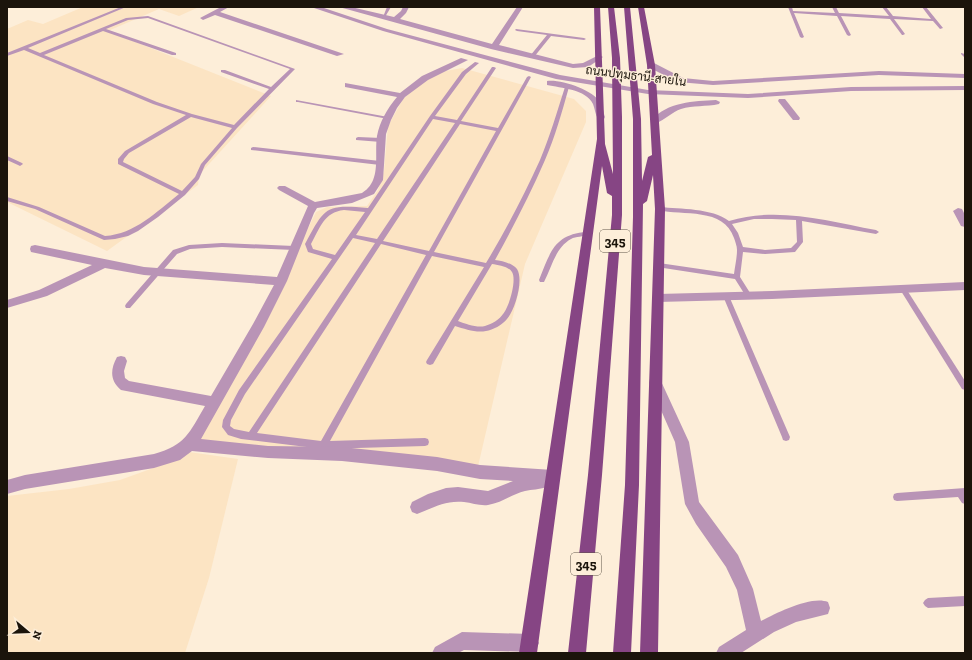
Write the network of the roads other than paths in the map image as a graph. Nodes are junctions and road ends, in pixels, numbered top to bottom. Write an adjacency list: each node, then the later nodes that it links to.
1 (124, 7): 33 (lane)
2 (226, 7): 16 (street)
3 (314, 7): 40 (street); 56 (street, ถนนปทุมธานี-สายใน)
4 (342, 7): 19 (street, ถนนปทุมธานี-สายใน)
5 (389, 7): 19 (lane)
6 (406, 7): 22 (street)
7 (520, 7): 32 (street)
8 (597, 7): 39 (main road)
9 (611, 7): 83 (main road, 345)
10 (627, 7): 84 (main road, 345)
11 (641, 7): 42 (main road)
12 (790, 7): 17 (lane)
13 (834, 7): 18 (lane)
14 (884, 7): 21 (lane)
15 (924, 7): 23 (lane)
16 (215, 12): 20 (street); 35 (street)
17 (793, 12): 18 (lane); 30 (lane)
18 (838, 15): 21 (lane); 29 (lane)
19 (384, 16): 22 (street, ถนนปทุมธานี-สายใน)
20 (203, 18)
21 (892, 18): 23 (lane); 27 (lane)
22 (396, 19): 32 (street, ถนนปทุมธานี-สายใน)
23 (934, 20): 24 (lane)
24 (941, 28)
25 (102, 29): 34 (lane); 37 (lane); 52 (lane)
26 (517, 30): 28 (lane)
27 (902, 34)
28 (549, 35): 31 (lane); 38 (lane)
29 (849, 35)
30 (802, 36)
31 (584, 39)
32 (494, 47): 38 (street, ถนนปทุมธานี-สายใน)
33 (24, 48): 36 (lane); 37 (lane)
34 (174, 54)
35 (340, 54)
36 (7, 55)
37 (40, 55): 59 (lane)
38 (532, 56): 43 (street, ถนนปทุมธานี-สายใน)
39 (599, 57): 43 (street, ถนนปทุมธานี-สายใน); 61 (main road)
40 (464, 60): 41 (street); 54 (street)
41 (477, 63): 44 (street); 60 (lane)
42 (651, 65): 48 (street); 64 (main road)
43 (573, 66): 53 (street)
44 (494, 68): 47 (street); 65 (lane)
45 (222, 71): 52 (lane)
46 (965, 76): 48 (street)
47 (529, 77): 50 (street); 67 (lane)
48 (681, 80): 58 (street)
49 (348, 85): 54 (street)
50 (567, 87): 53 (street); 98 (lane)
51 (965, 88): 56 (street, ถนนปทุมธานี-สายใน)
52 (272, 89): 66 (lane)
53 (577, 89): 61 (street)
54 (402, 96): 62 (street)
55 (965, 96): 56 (street)
56 (779, 98): 58 (street); 63 (street)
57 (298, 101): 62 (lane)
58 (683, 105): 64 (street)
59 (190, 115): 66 (lane); 77 (lane)
60 (432, 117): 65 (lane); 81 (lane)
61 (601, 117): 69 (main road)
62 (388, 118): 70 (street)
63 (796, 118)
64 (656, 120): 71 (main road)
65 (457, 122): 67 (lane); 91 (lane)
66 (235, 127): 77 (lane)
67 (499, 130): 95 (lane)
68 (358, 139): 70 (lane)
69 (601, 139): 83 (main road); 89 (main road)
70 (381, 140): 75 (street)
71 (656, 144): 80 (main road); 84 (main road)
72 (253, 149): 75 (lane)
73 (7, 158): 74 (lane)
74 (20, 164)
75 (380, 164): 79 (street)
76 (282, 188): 79 (street)
77 (183, 194): 78 (lane)
78 (7, 198)
79 (314, 205): 92 (street)
80 (660, 209): 86 (lane); 99 (main road)
81 (369, 210): 90 (lane); 96 (lane)
82 (958, 211): 87 (street)
83 (618, 216): 135 (main road, 345)
84 (638, 217): 136 (main road, 345)
85 (798, 218): 86 (lane); 88 (lane); 94 (lane)
86 (728, 223): 94 (lane)
87 (965, 224)
88 (876, 232)
89 (587, 234): 102 (lane); 122 (main road)
90 (352, 236): 91 (lane); 96 (lane)
91 (379, 242): 95 (lane); 117 (lane)
92 (294, 248): 100 (lane); 103 (street)
93 (35, 249): 97 (street)
94 (740, 249): 101 (lane)
95 (430, 253): 98 (lane); 121 (lane)
96 (336, 258): 117 (lane)
97 (104, 264): 100 (street); 109 (street)
98 (489, 264): 111 (lane); 111 (lane)
99 (659, 265): 101 (lane); 108 (main road)
100 (158, 272): 103 (street); 110 (lane)
101 (737, 277): 107 (lane)
102 (542, 280)
103 (281, 281): 116 (street)
104 (965, 286): 105 (street)
105 (903, 289): 107 (street); 115 (lane)
106 (726, 296): 107 (street); 108 (street); 118 (lane)
107 (749, 296)
108 (658, 298): 114 (main road)
109 (7, 304)
110 (128, 306)
111 (454, 323): 113 (lane)
112 (122, 361): 116 (street)
113 (430, 362)
114 (654, 382): 131 (street); 133 (main road)
115 (965, 387)
116 (214, 402): 120 (street)
117 (251, 436): 121 (lane)
118 (786, 437)
119 (425, 442): 121 (lane)
120 (190, 444): 122 (street); 123 (street)
121 (323, 445)
122 (552, 480): 127 (street); 132 (main road)
123 (7, 487)
124 (963, 492): 125 (lane); 126 (lane)
125 (897, 497)
126 (965, 500)
127 (417, 507)
128 (965, 601): 129 (lane)
129 (928, 603)
130 (822, 608): 131 (street)
131 (755, 634): 137 (street)
132 (529, 648): 134 (street)
133 (651, 652)
134 (441, 653)
135 (577, 653)
136 (622, 653)
137 (725, 653)

